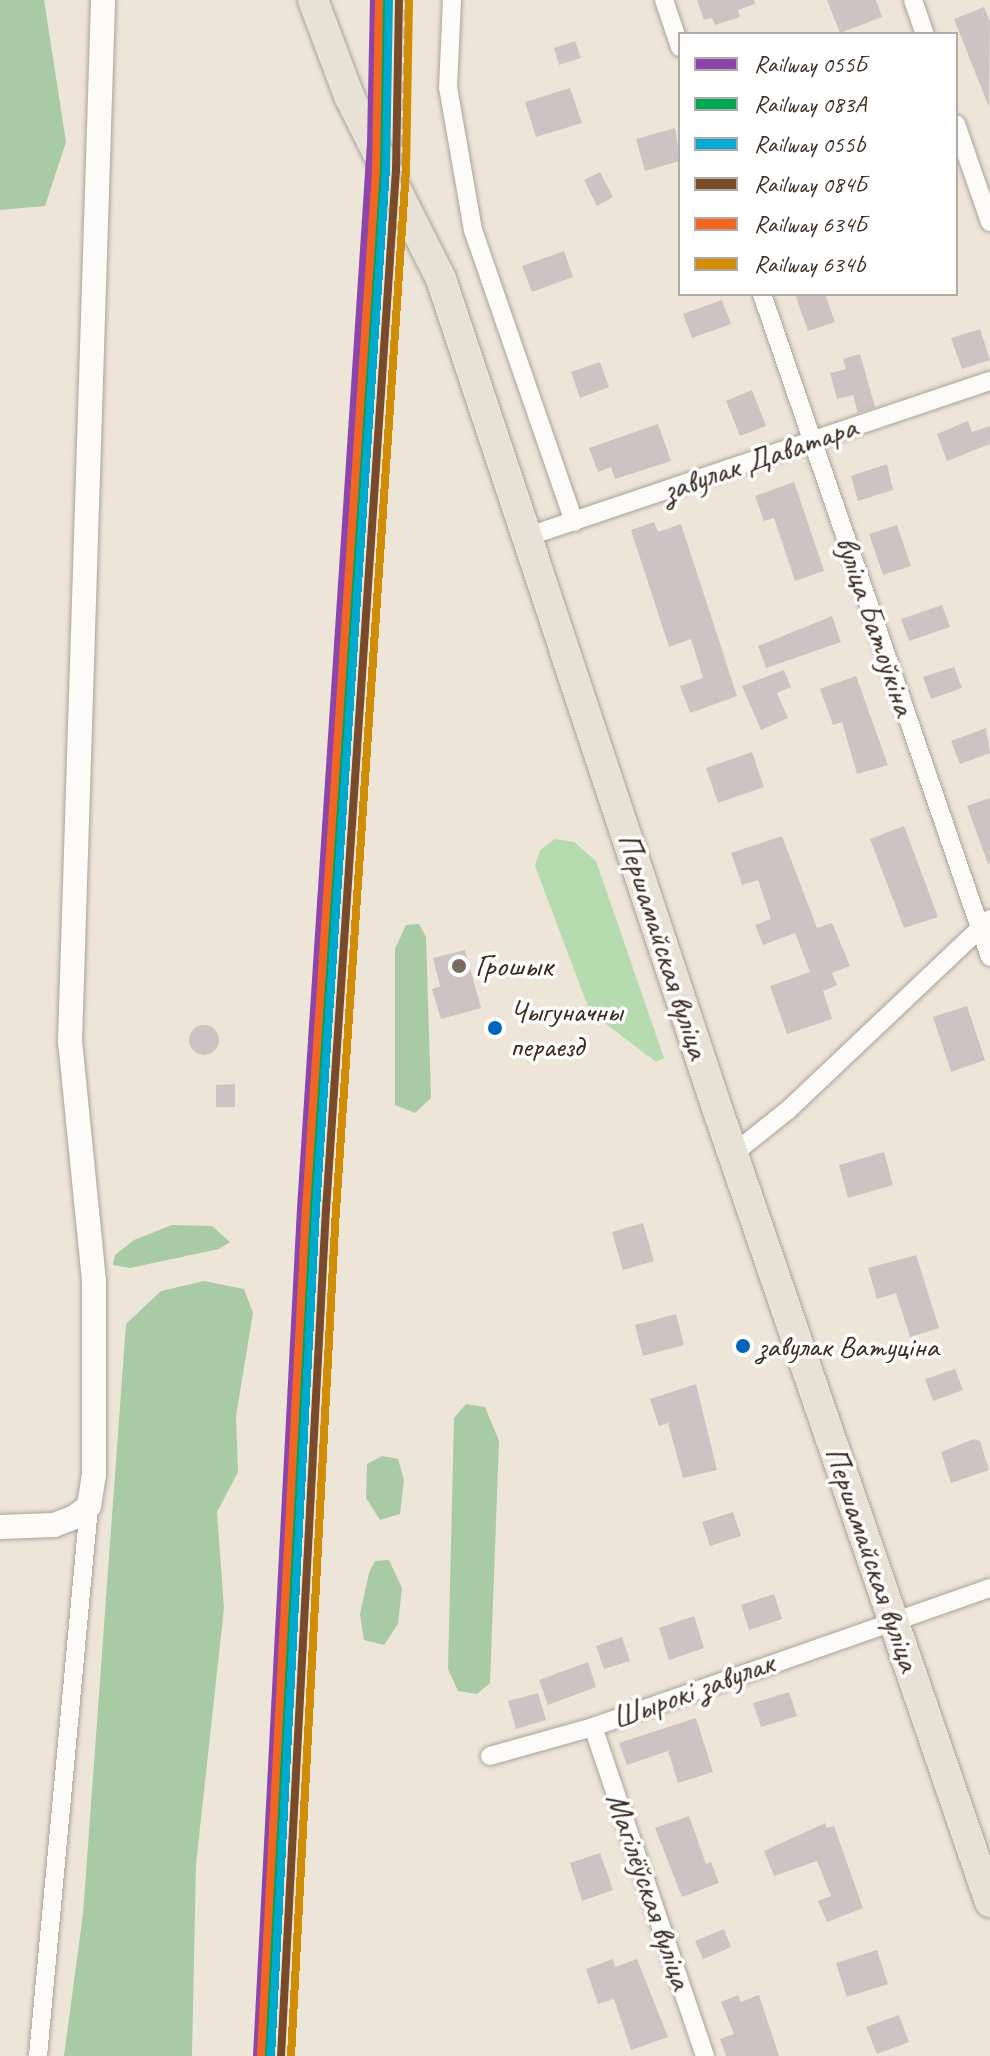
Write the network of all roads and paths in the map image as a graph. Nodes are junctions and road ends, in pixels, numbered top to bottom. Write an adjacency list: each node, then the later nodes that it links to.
1 (103, 0): 18 (street)
2 (313, 0): 14 (main road, Першамайская вуліца)
3 (452, 0): 13 (street)
4 (664, 0): 7 (street)
5 (913, 0): 6 (street)
6 (924, 32)
7 (678, 41)
8 (958, 130): 9 (street)
9 (990, 222)
10 (763, 296): 12 (street, вуліца Батоўкіна)
11 (990, 381): 12 (street, завулак Даватара)
12 (812, 442): 13 (street, завулак Даватара); 15 (street, вуліца Батоўкіна)
13 (574, 522): 14 (street, завулак Даватара)
14 (529, 536): 17 (main road, Першамайская вуліца)
15 (985, 924): 16 (street, вуліца Батоўкіна); 17 (street)
16 (990, 957)
17 (733, 1154): 21 (main road, Першамайская вуліца)
18 (89, 1506): 19 (street); 25 (street)
19 (0, 1527)
20 (990, 1588): 21 (street, Шырокі завулак)
21 (893, 1620): 22 (street, Шырокі завулак); 24 (main road, Першамайская вуліца)
22 (593, 1727): 23 (street, Шырокі завулак); 26 (street, Магілёўская вуліца)
23 (490, 1756)
24 (990, 1902)
25 (38, 2056)
26 (705, 2056)

